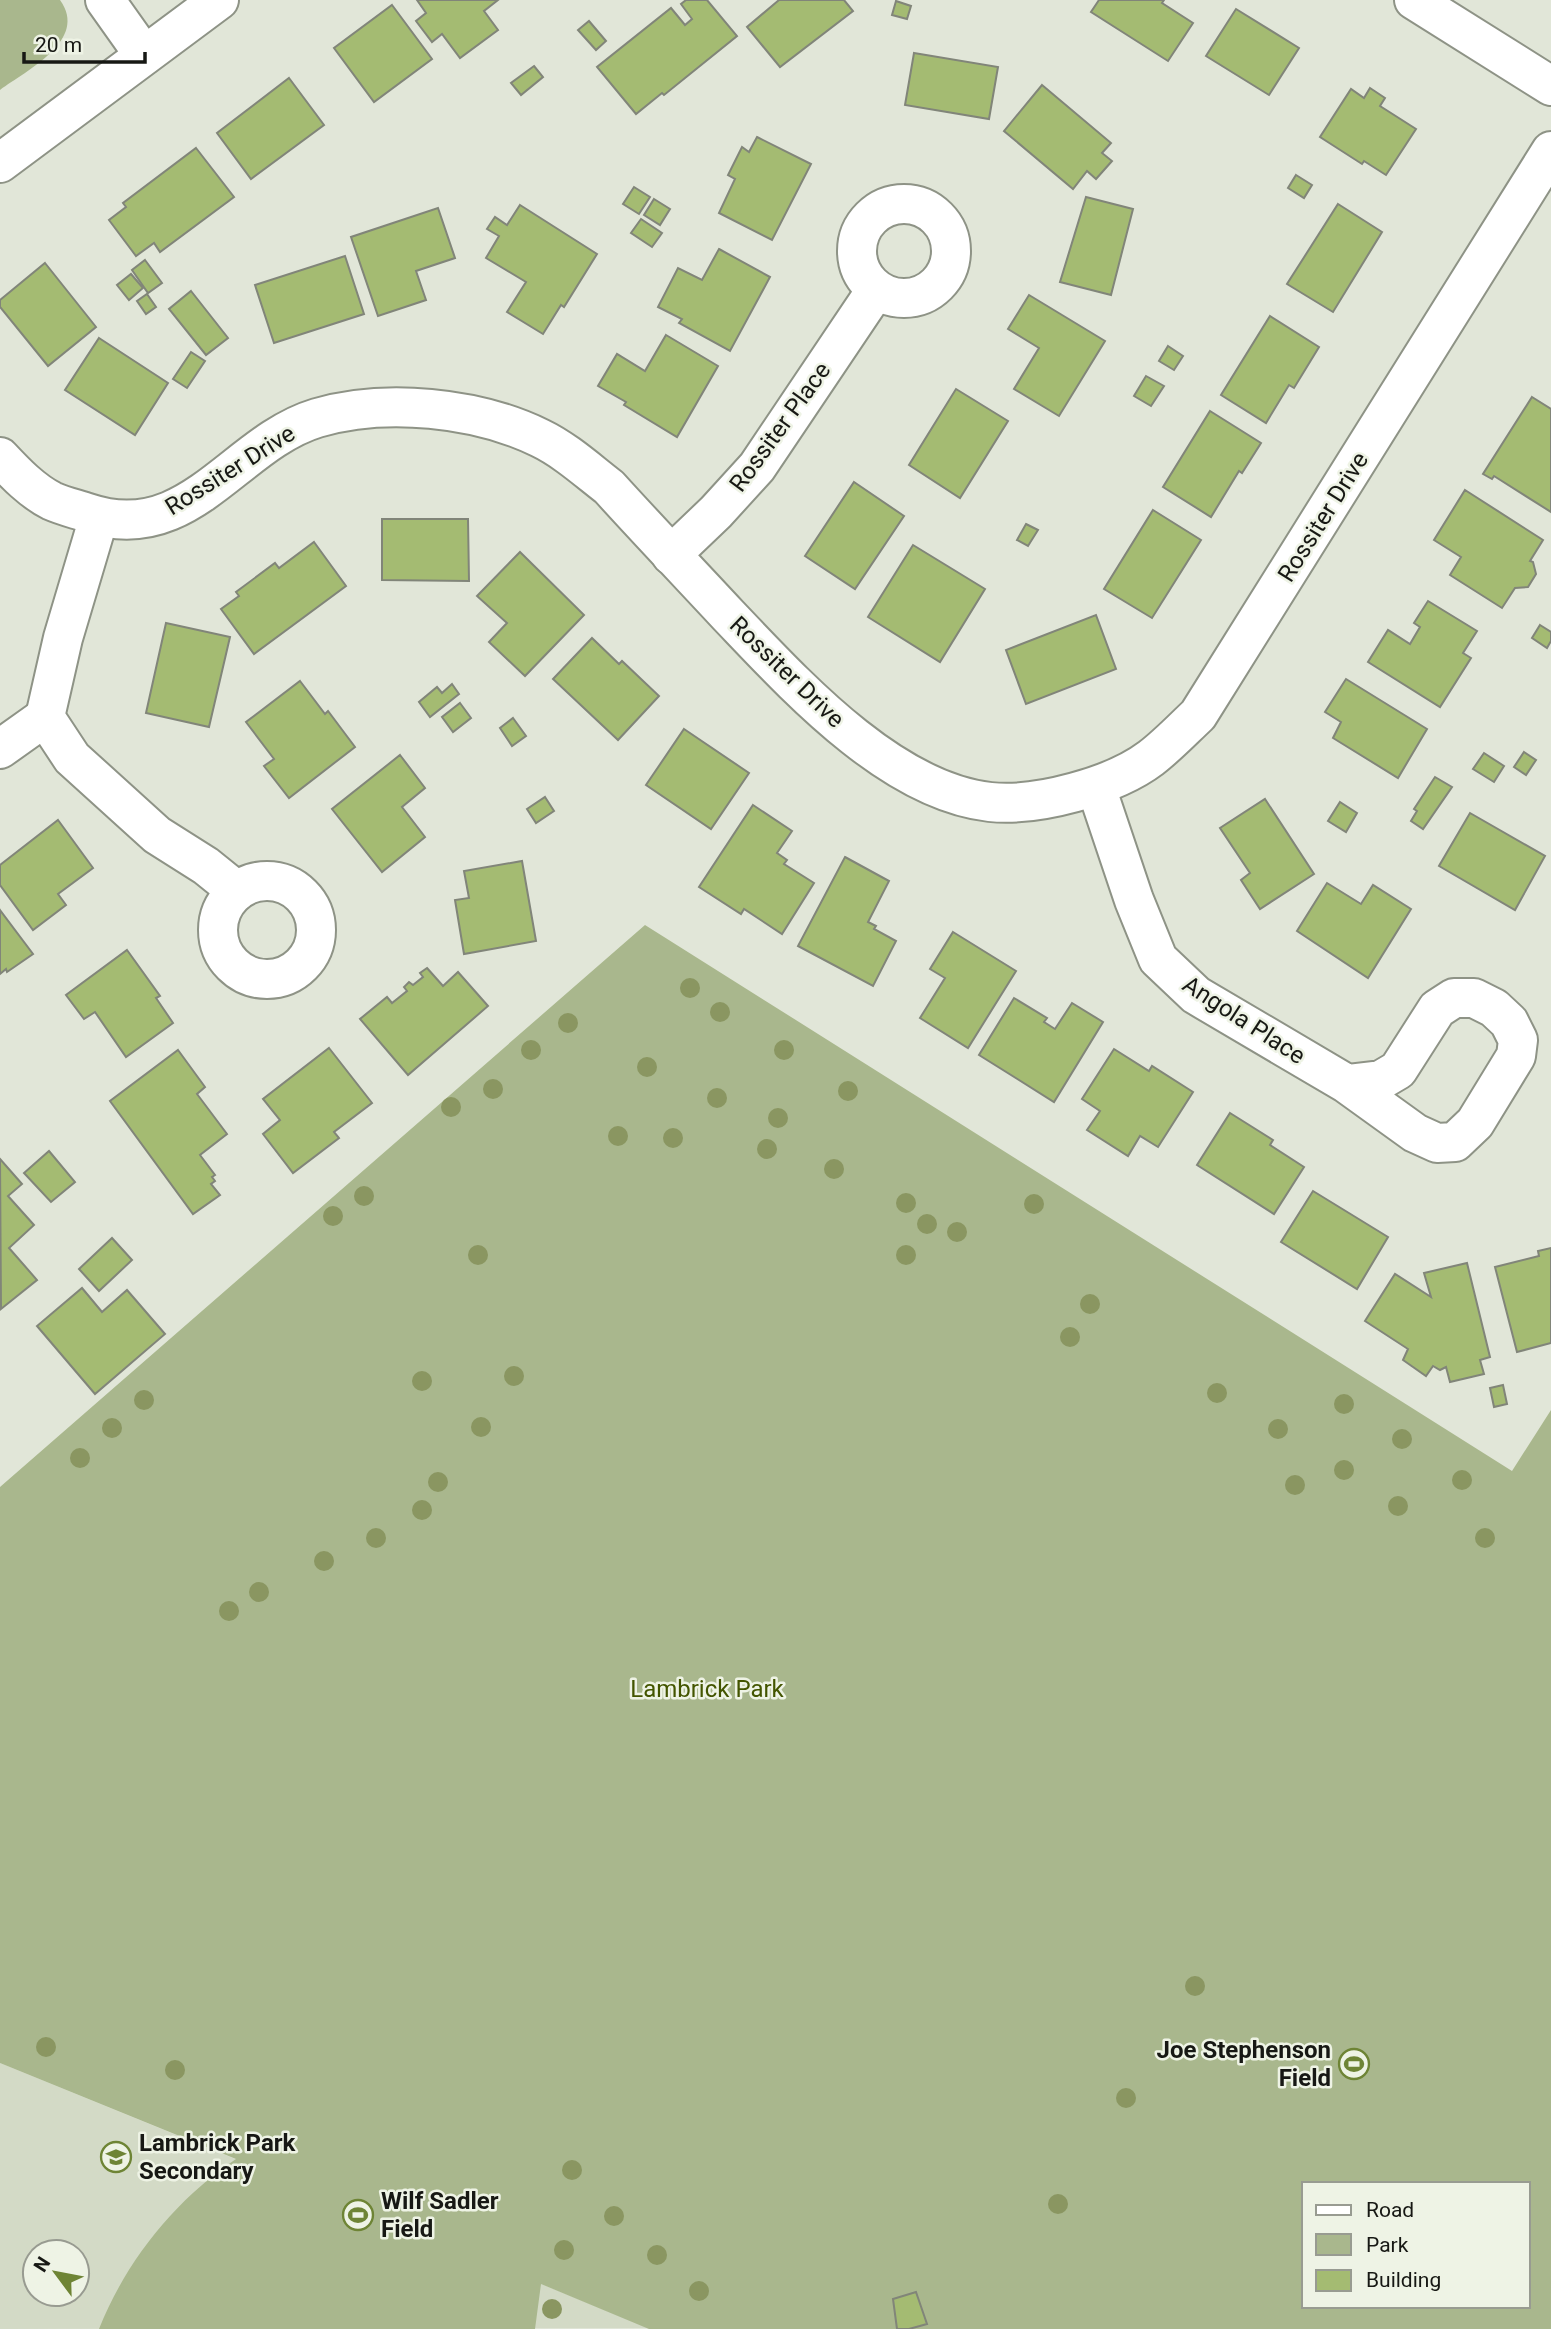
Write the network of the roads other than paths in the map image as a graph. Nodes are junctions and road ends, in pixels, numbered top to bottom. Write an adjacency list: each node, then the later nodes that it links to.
1 (104, 0): 4 (street)
2 (219, 0): 4 (street)
3 (1414, 0): 5 (street)
4 (144, 55): 7 (street)
5 (1551, 86)
6 (1551, 151): 14 (street, Rossiter Drive)
7 (0, 163)
8 (876, 290): 11 (street, Rossiter Place)
9 (0, 457): 10 (street, Rossiter Drive)
10 (99, 517): 11 (street, Rossiter Drive); 12 (street)
11 (671, 555): 14 (street, Rossiter Drive)
12 (46, 717): 13 (street); 15 (street)
13 (0, 750)
14 (1096, 787): 16 (street, Angola Place)
15 (237, 891)
16 (1347, 1084)

